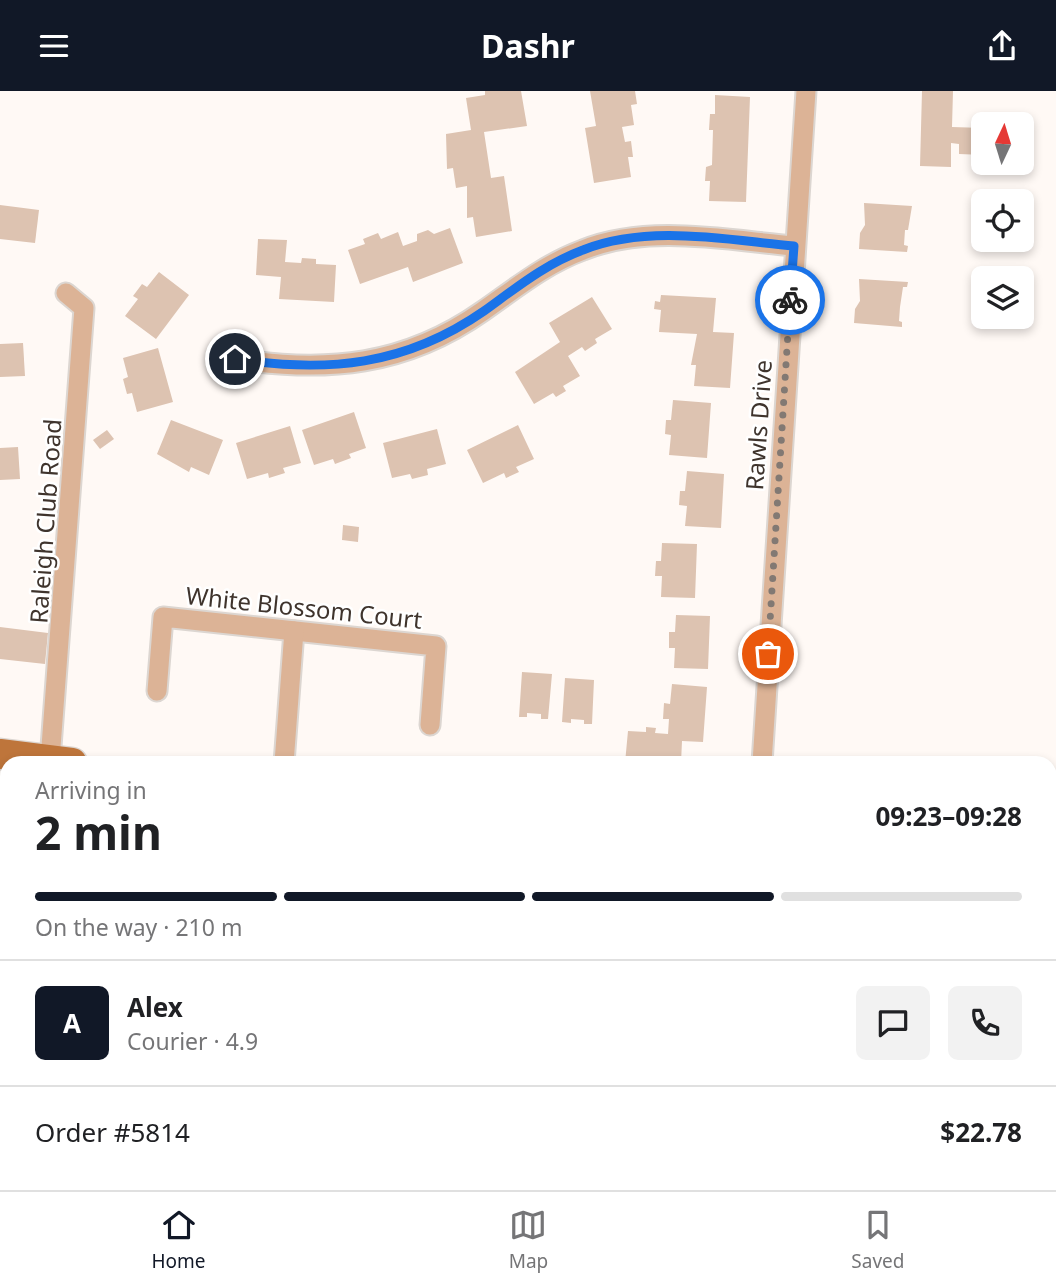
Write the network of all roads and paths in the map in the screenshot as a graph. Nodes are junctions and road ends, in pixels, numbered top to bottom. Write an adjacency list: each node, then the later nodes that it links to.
1 (806, 91): 2 (street, Rawls Drive)
2 (794, 246): 4 (street); 12 (street, Rawls Drive)
3 (66, 293): 10 (street, Raleigh Club Road)
4 (235, 359)
5 (294, 631): 6 (street, White Blossom Court); 7 (street, White Blossom Court); 11 (street)
6 (157, 691)
7 (430, 725)
8 (0, 754): 9 (main road)
9 (17, 756)
10 (61, 756)
11 (285, 756)
12 (762, 756)

